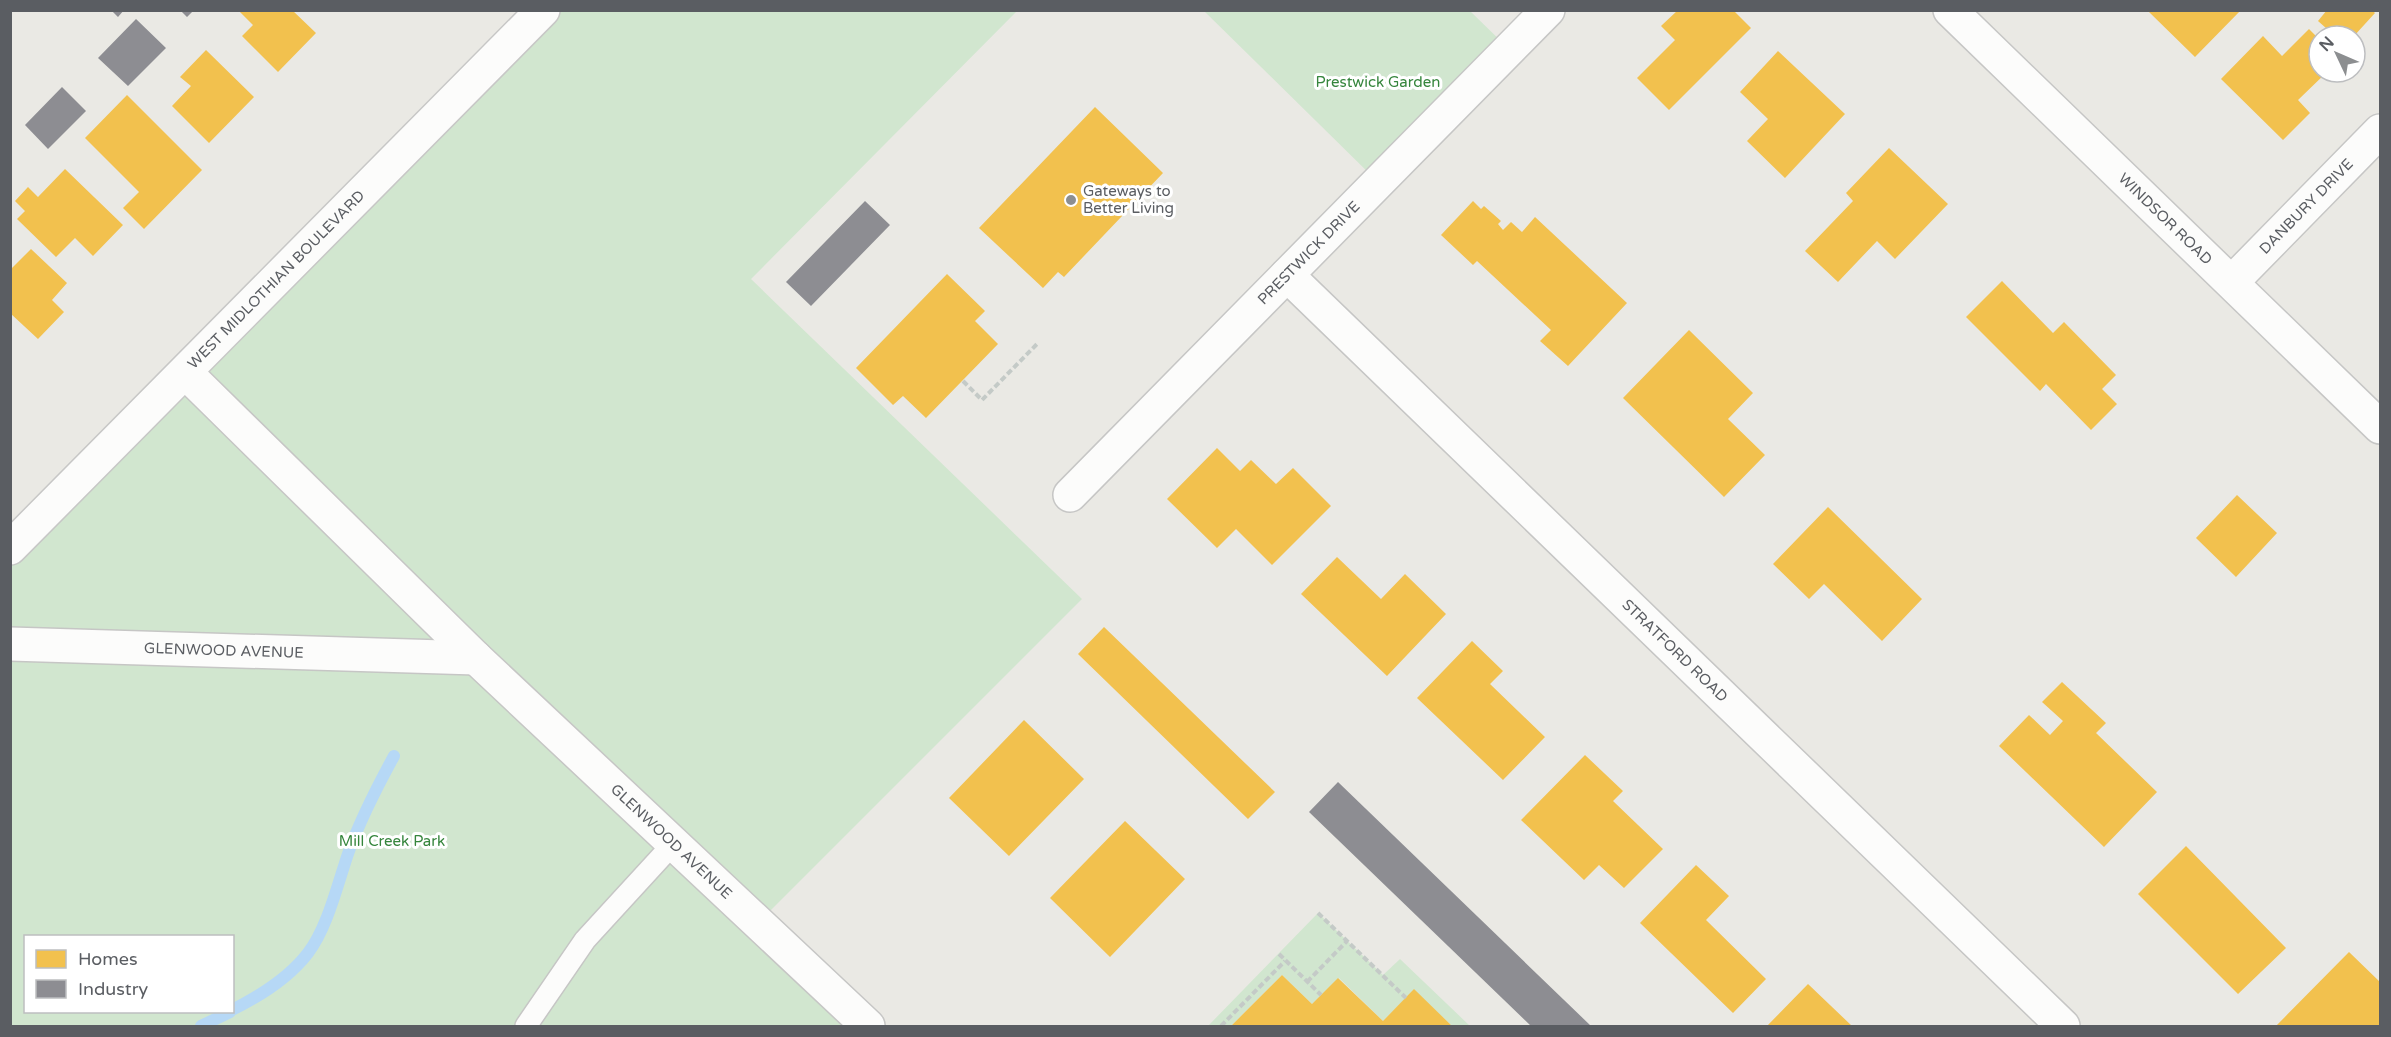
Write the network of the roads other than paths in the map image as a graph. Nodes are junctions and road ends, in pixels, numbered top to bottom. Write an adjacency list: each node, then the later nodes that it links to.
1 (543, 10): 7 (street, WEST MIDLOTHIAN BOULEVARD)
2 (1548, 10): 5 (street, PRESTWICK DRIVE)
3 (1950, 10): 6 (street, WINDSOR ROAD)
4 (2380, 131): 6 (street, DANBURY DRIVE)
5 (1287, 276): 9 (street, PRESTWICK DRIVE); 16 (street, STRATFORD ROAD)
6 (2232, 282): 8 (street, WINDSOR ROAD)
7 (185, 372): 10 (street, WEST MIDLOTHIAN BOULEVARD); 12 (street, GLENWOOD AVENUE)
8 (2380, 427)
9 (1070, 495)
10 (10, 548)
11 (10, 644): 12 (street, GLENWOOD AVENUE)
12 (476, 658): 13 (street, GLENWOOD AVENUE)
13 (673, 844): 14 (lane); 15 (street, GLENWOOD AVENUE)
14 (526, 1026)
15 (868, 1026)
16 (2063, 1026)

